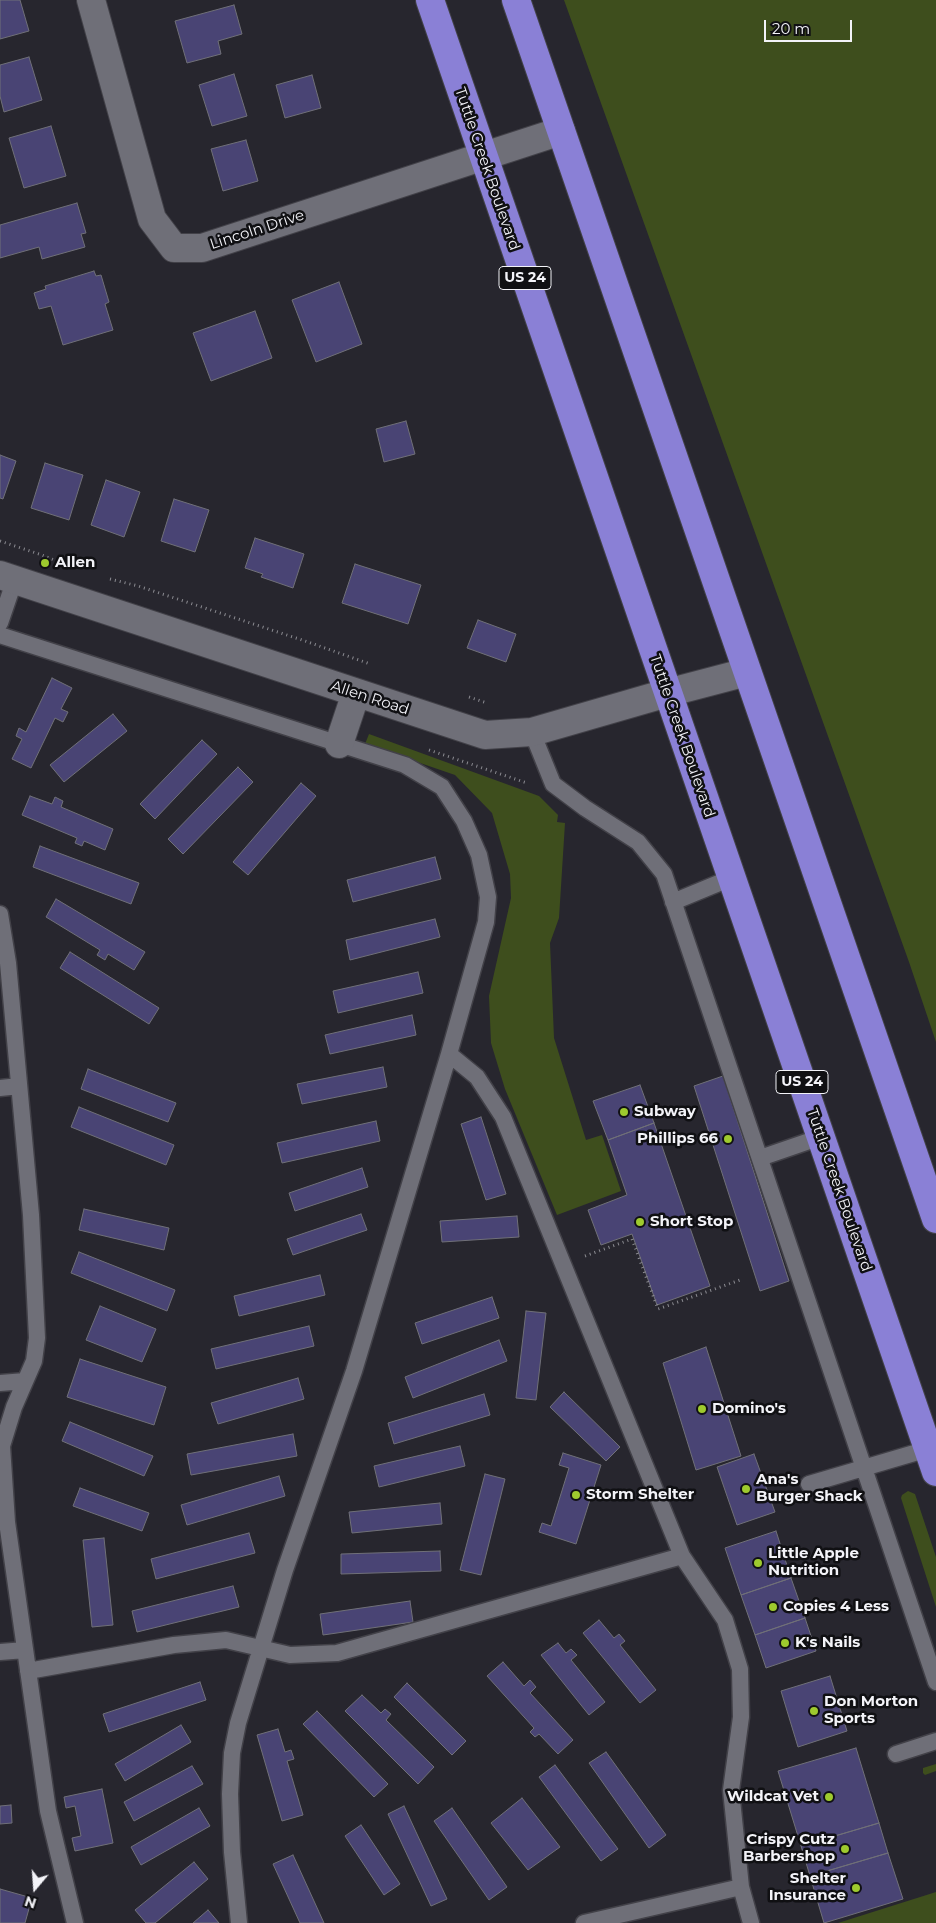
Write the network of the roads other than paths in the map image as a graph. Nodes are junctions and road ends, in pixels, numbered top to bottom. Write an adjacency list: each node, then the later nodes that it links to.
1 (91, 0): 5 (street, Lincoln Drive)
2 (430, 0): 5 (highway, Tuttle Creek Boulevard / US 24)
3 (516, 0): 4 (highway)
4 (561, 131): 5 (street, Lincoln Drive); 9 (highway)
5 (483, 156): 10 (highway, Tuttle Creek Boulevard / US 24)
6 (7, 577): 7 (lane); 11 (street, Allen Road)
7 (0, 623)
8 (0, 636): 13 (lane)
9 (747, 672): 10 (street, Allen Road); 22 (highway)
10 (667, 693): 12 (street, Allen Road); 14 (highway, Tuttle Creek Boulevard / US 24)
11 (356, 694): 12 (street, Allen Road); 13 (street)
12 (532, 732): 15 (lane)
13 (339, 744): 17 (lane)
14 (731, 878): 15 (lane); 20 (highway, Tuttle Creek Boulevard / US 24)
15 (673, 902): 21 (lane)
16 (0, 914): 18 (lane)
17 (448, 1054): 28 (lane); 29 (lane)
18 (19, 1086): 19 (lane); 23 (lane)
19 (0, 1088)
20 (821, 1137): 21 (lane); 25 (highway, Tuttle Creek Boulevard / US 24)
21 (760, 1158): 26 (lane)
22 (936, 1219)
23 (25, 1381): 24 (lane); 30 (lane)
24 (0, 1382)
25 (932, 1460): 26 (lane)
26 (864, 1467): 27 (lane); 33 (lane)
27 (809, 1484)
28 (682, 1556): 29 (lane); 36 (lane)
29 (261, 1648): 32 (lane); 38 (lane)
30 (25, 1650): 31 (lane); 32 (lane)
31 (0, 1652)
32 (28, 1671): 37 (lane)
33 (936, 1682)
34 (936, 1741): 35 (lane)
35 (896, 1754)
36 (741, 1887): 39 (lane); 40 (lane)
37 (75, 1923)
38 (239, 1923)
39 (584, 1923)
40 (751, 1923)

